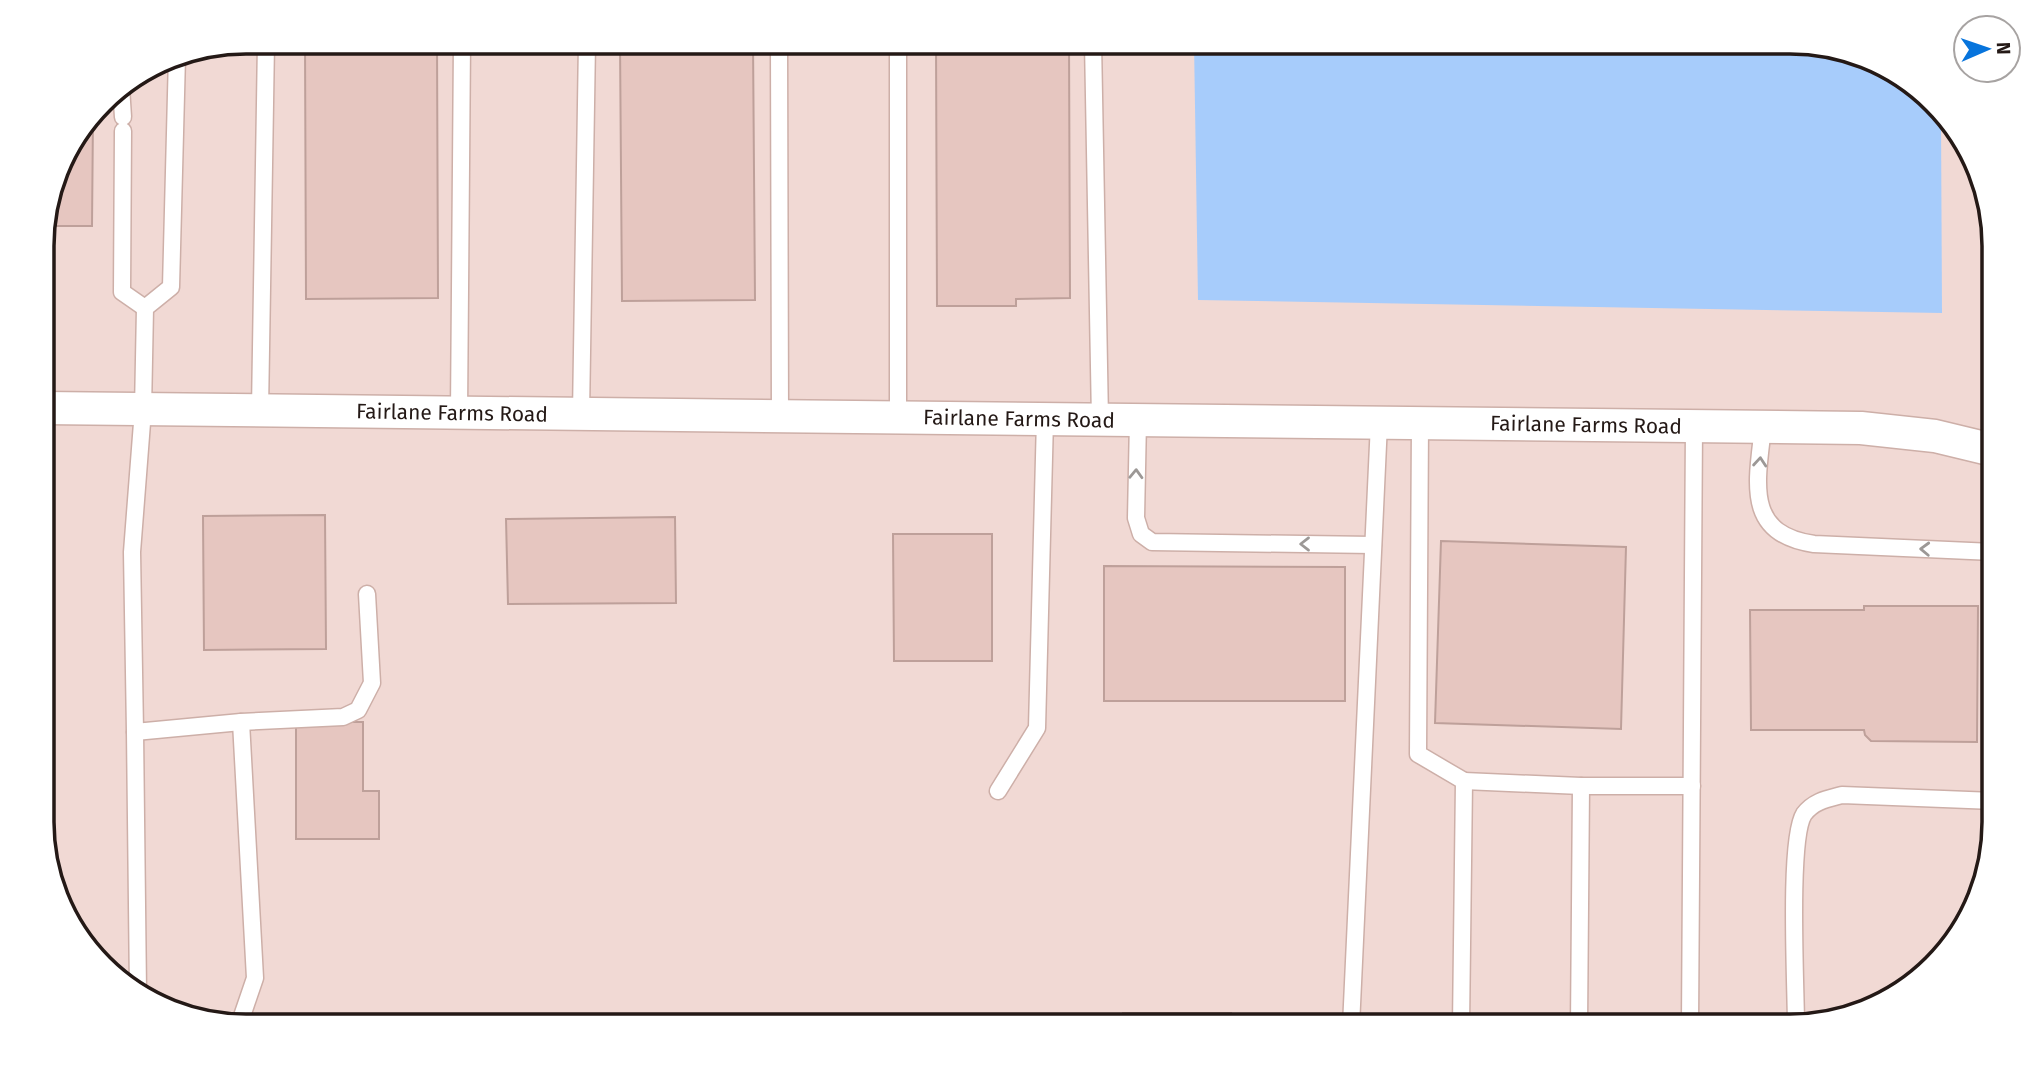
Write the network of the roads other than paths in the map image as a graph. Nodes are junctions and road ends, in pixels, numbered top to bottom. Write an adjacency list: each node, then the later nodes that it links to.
1 (266, 54): 12 (lane)
2 (462, 54): 13 (lane)
3 (587, 54): 14 (lane)
4 (779, 54): 15 (lane)
5 (898, 54): 16 (lane)
6 (1093, 54): 18 (lane)
7 (177, 67): 9 (lane)
8 (122, 101): 9 (lane)
9 (145, 309): 11 (lane)
10 (55, 408): 11 (street, Fairlane Farms Road)
11 (143, 410): 12 (street, Fairlane Farms Road); 29 (lane)
12 (260, 411): 13 (street, Fairlane Farms Road)
13 (459, 413): 14 (street, Fairlane Farms Road)
14 (582, 414): 15 (street, Fairlane Farms Road)
15 (780, 416): 16 (street, Fairlane Farms Road)
16 (898, 418): 17 (street, Fairlane Farms Road)
17 (1045, 419): 18 (street, Fairlane Farms Road); 33 (lane)
18 (1100, 420): 19 (street, Fairlane Farms Road)
19 (1138, 420): 20 (street, Fairlane Farms Road); 25 (lane, one-way to 19)
20 (1379, 423): 21 (street, Fairlane Farms Road); 25 (lane)
21 (1420, 423): 22 (street, Fairlane Farms Road); 30 (lane)
22 (1694, 426): 23 (street, Fairlane Farms Road); 32 (lane)
23 (1763, 427): 24 (street, Fairlane Farms Road); 26 (lane, one-way to 23)
24 (1982, 447)
25 (1373, 545): 36 (lane)
26 (1982, 552)
27 (367, 594): 28 (lane)
28 (241, 722): 29 (lane); 41 (lane)
29 (135, 733): 35 (lane)
30 (1464, 781): 31 (lane); 37 (lane)
31 (1581, 786): 32 (lane); 38 (lane)
32 (1692, 786): 39 (lane)
33 (998, 792)
34 (1982, 801): 40 (lane)
35 (138, 979)
36 (1352, 1013)
37 (1461, 1013)
38 (1579, 1013)
39 (1690, 1013)
40 (1796, 1013)
41 (243, 1014)

